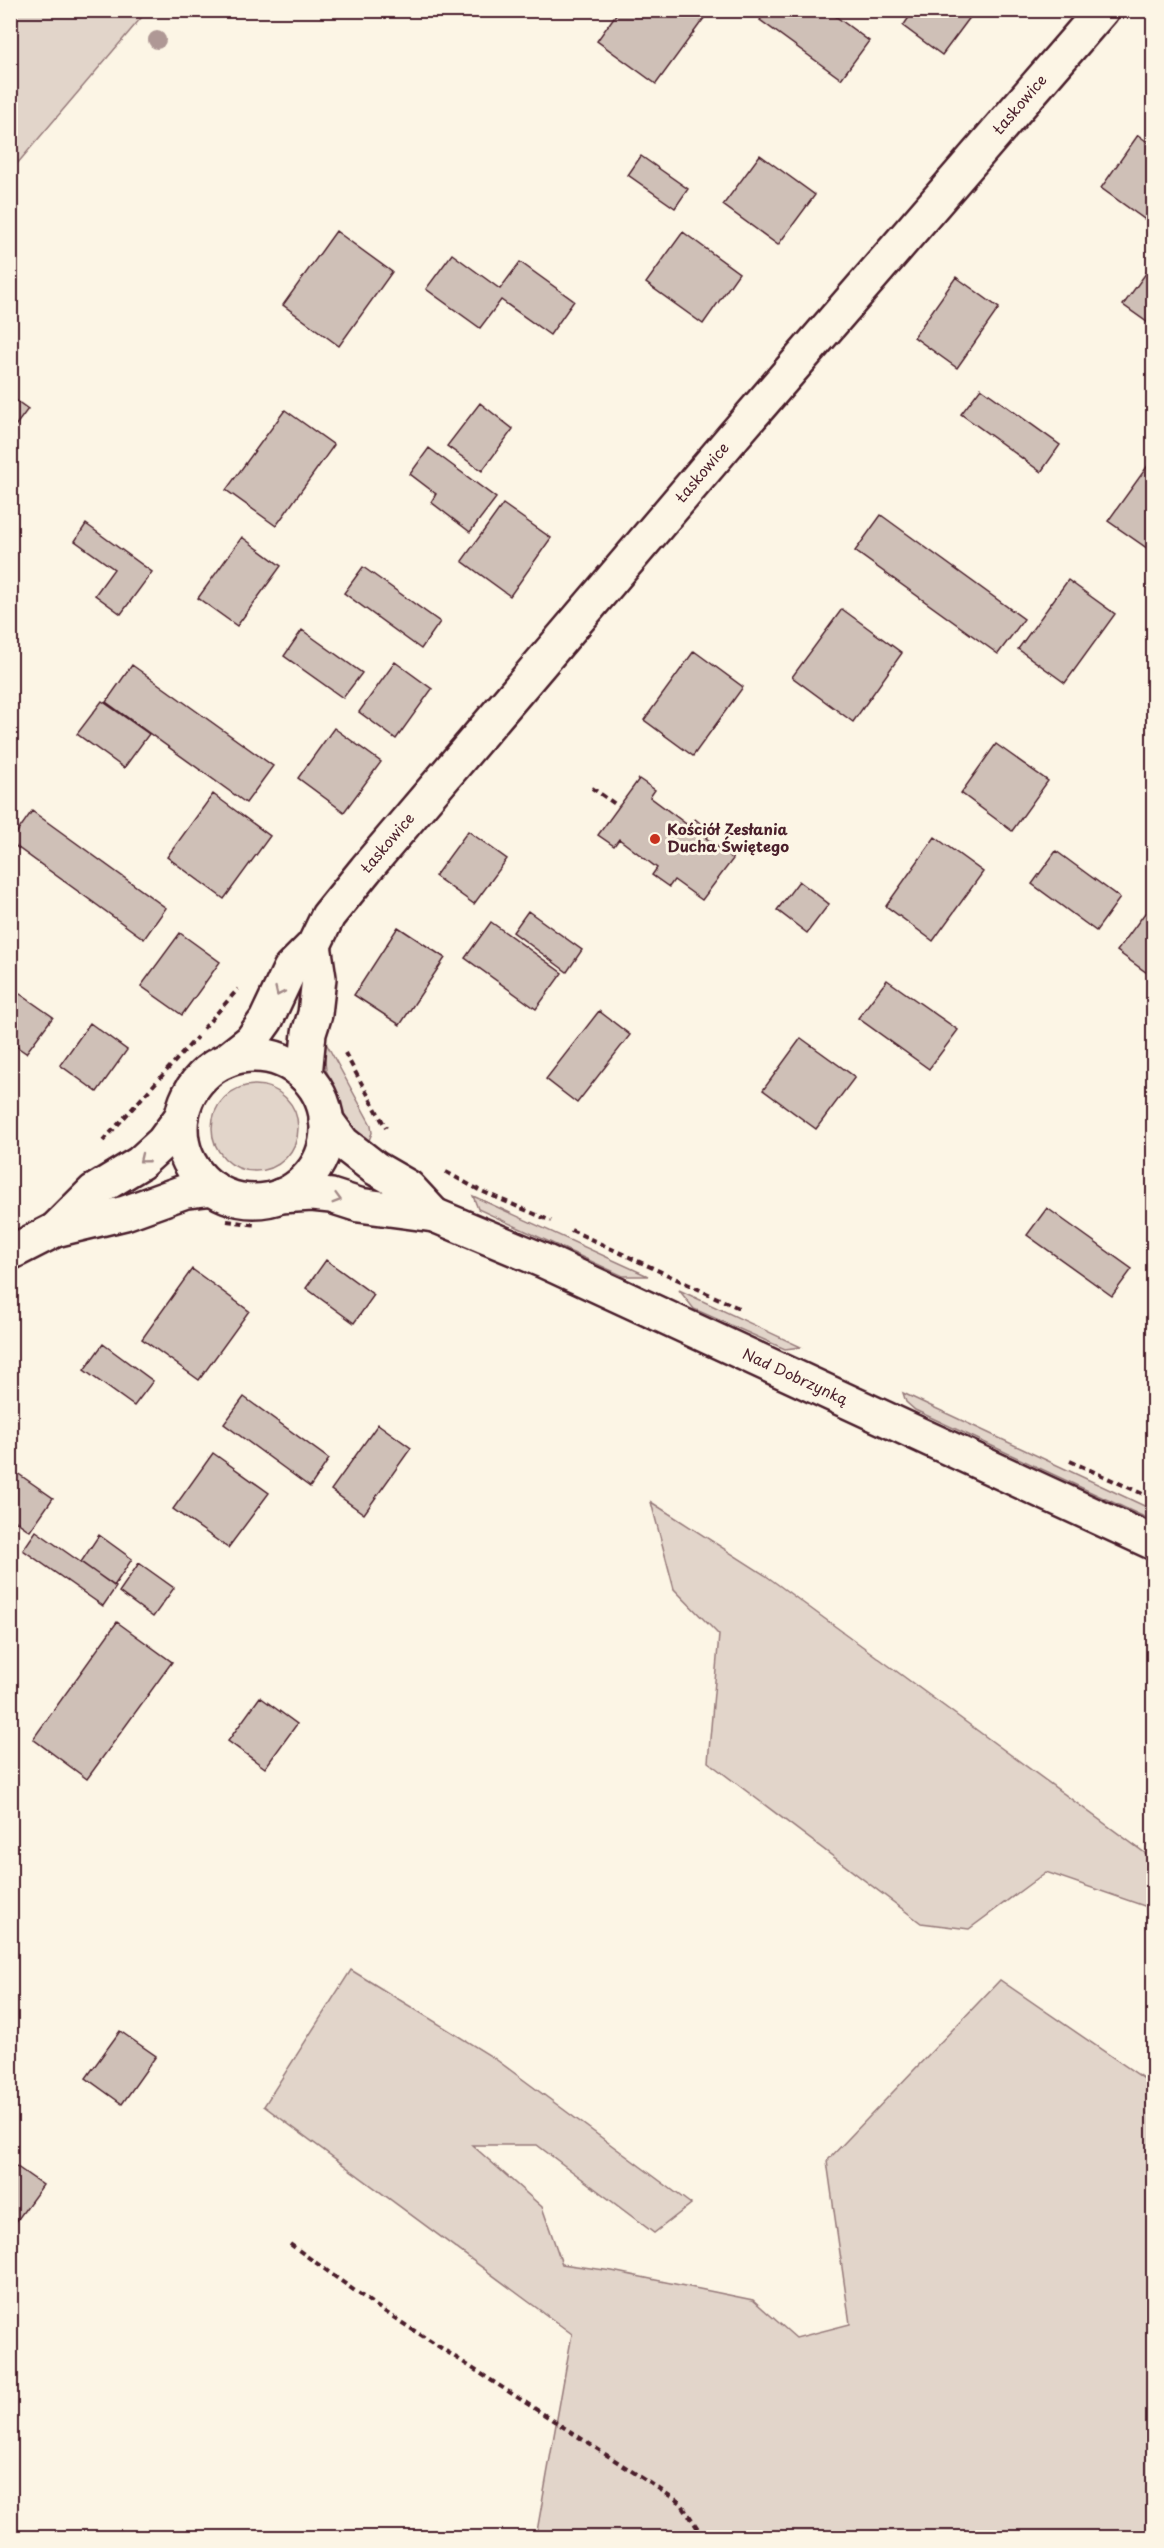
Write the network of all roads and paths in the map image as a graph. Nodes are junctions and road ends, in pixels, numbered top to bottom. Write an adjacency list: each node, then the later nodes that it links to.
1 (1102, 10): 4 (street, Łaskowice)
2 (592, 788): 3 (path)
3 (618, 806)
4 (314, 945): 7 (street, Łaskowice, one-way to 7); 8 (street)
5 (242, 984): 12 (path)
6 (340, 1044): 11 (path)
7 (228, 1059): 8 (street); 9 (street)
8 (304, 1076): 10 (street)
9 (182, 1116): 14 (street); 17 (street, one-way to 17)
10 (326, 1120): 13 (street); 15 (street, Nad Dobrzynką)
11 (387, 1131)
12 (101, 1143)
13 (279, 1196): 14 (street); 15 (street, Nad Dobrzynką, one-way to 15)
14 (216, 1203): 16 (path); 17 (street)
15 (434, 1215): 19 (street, Nad Dobrzynką)
16 (264, 1225)
17 (55, 1230): 18 (street)
18 (10, 1253)
19 (1154, 1543)
20 (290, 2244): 21 (path)
21 (704, 2538)

